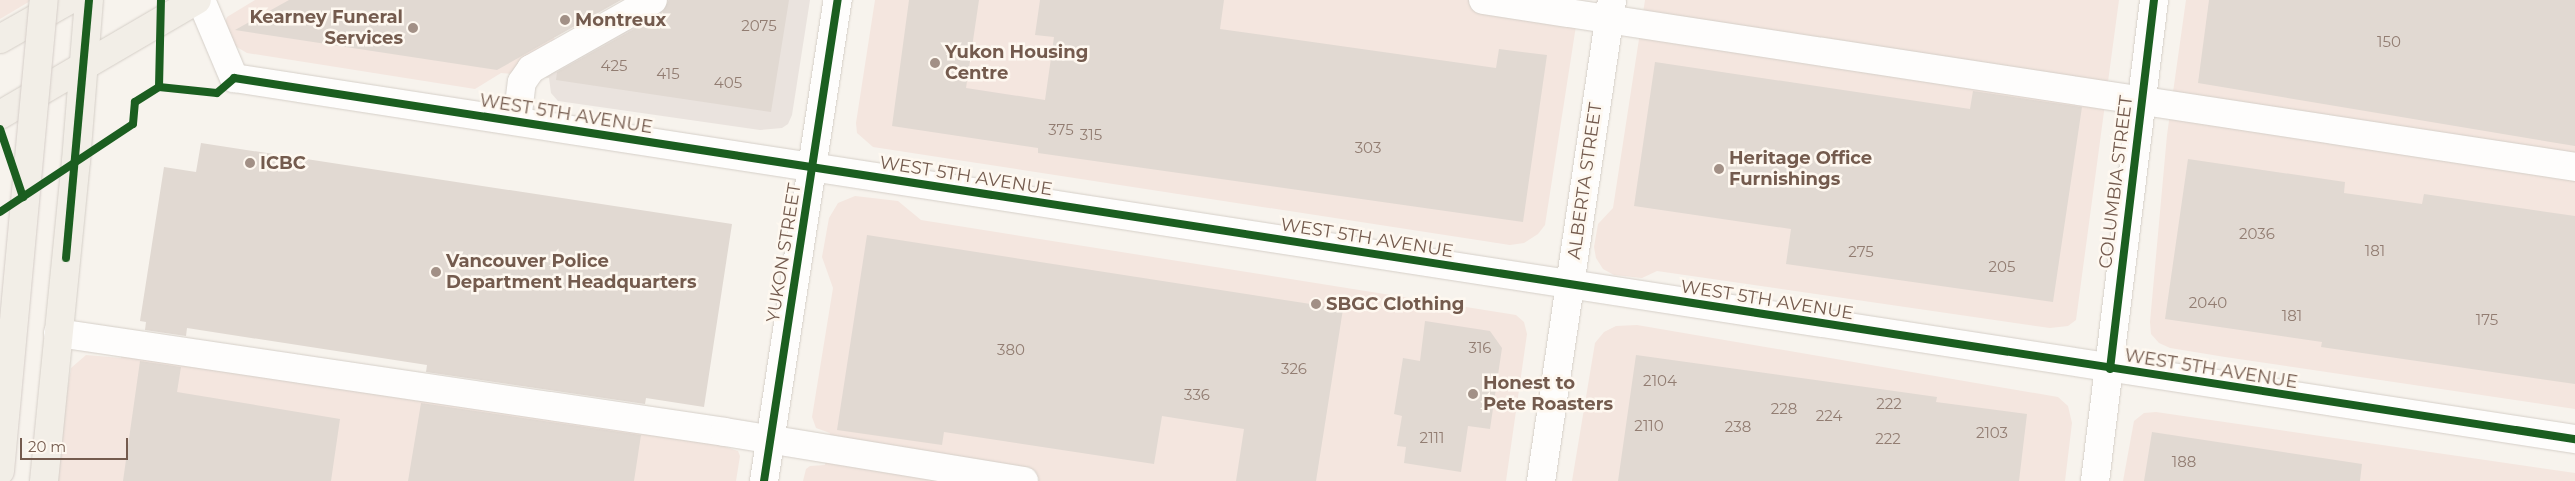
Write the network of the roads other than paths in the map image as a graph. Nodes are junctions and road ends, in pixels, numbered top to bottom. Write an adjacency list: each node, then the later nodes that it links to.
1 (44, 0): 23 (main road, bridge)
2 (69, 0): 11 (main road)
3 (89, 0): 12 (main road)
4 (196, 0): 12 (main road)
5 (201, 0): 15 (street, WEST 5TH AVENUE)
6 (652, 0): 15 (street)
7 (838, 0): 17 (street, YUKON STREET)
8 (1483, 0): 10 (street)
9 (2154, 0): 13 (street, COLUMBIA STREET)
10 (1611, 9): 13 (street); 18 (street, ALBERTA STREET)
11 (0, 39)
12 (83, 66): 14 (main road); 19 (main road)
13 (2141, 102): 16 (street); 20 (street, COLUMBIA STREET)
14 (0, 115)
15 (516, 121): 17 (street, WEST 5TH AVENUE)
16 (2575, 167)
17 (812, 168): 18 (street, WEST 5TH AVENUE); 22 (street, YUKON STREET)
18 (1570, 285): 20 (street, WEST 5TH AVENUE); 27 (street, ALBERTA STREET)
19 (58, 333): 22 (street); 24 (main road)
20 (2110, 369): 21 (street, WEST 5TH AVENUE); 28 (street, COLUMBIA STREET)
21 (2575, 439)
22 (771, 440): 25 (street, YUKON STREET); 26 (street)
23 (0, 471)
24 (44, 481)
25 (764, 481)
26 (1024, 481)
27 (1541, 481)
28 (2095, 481)

